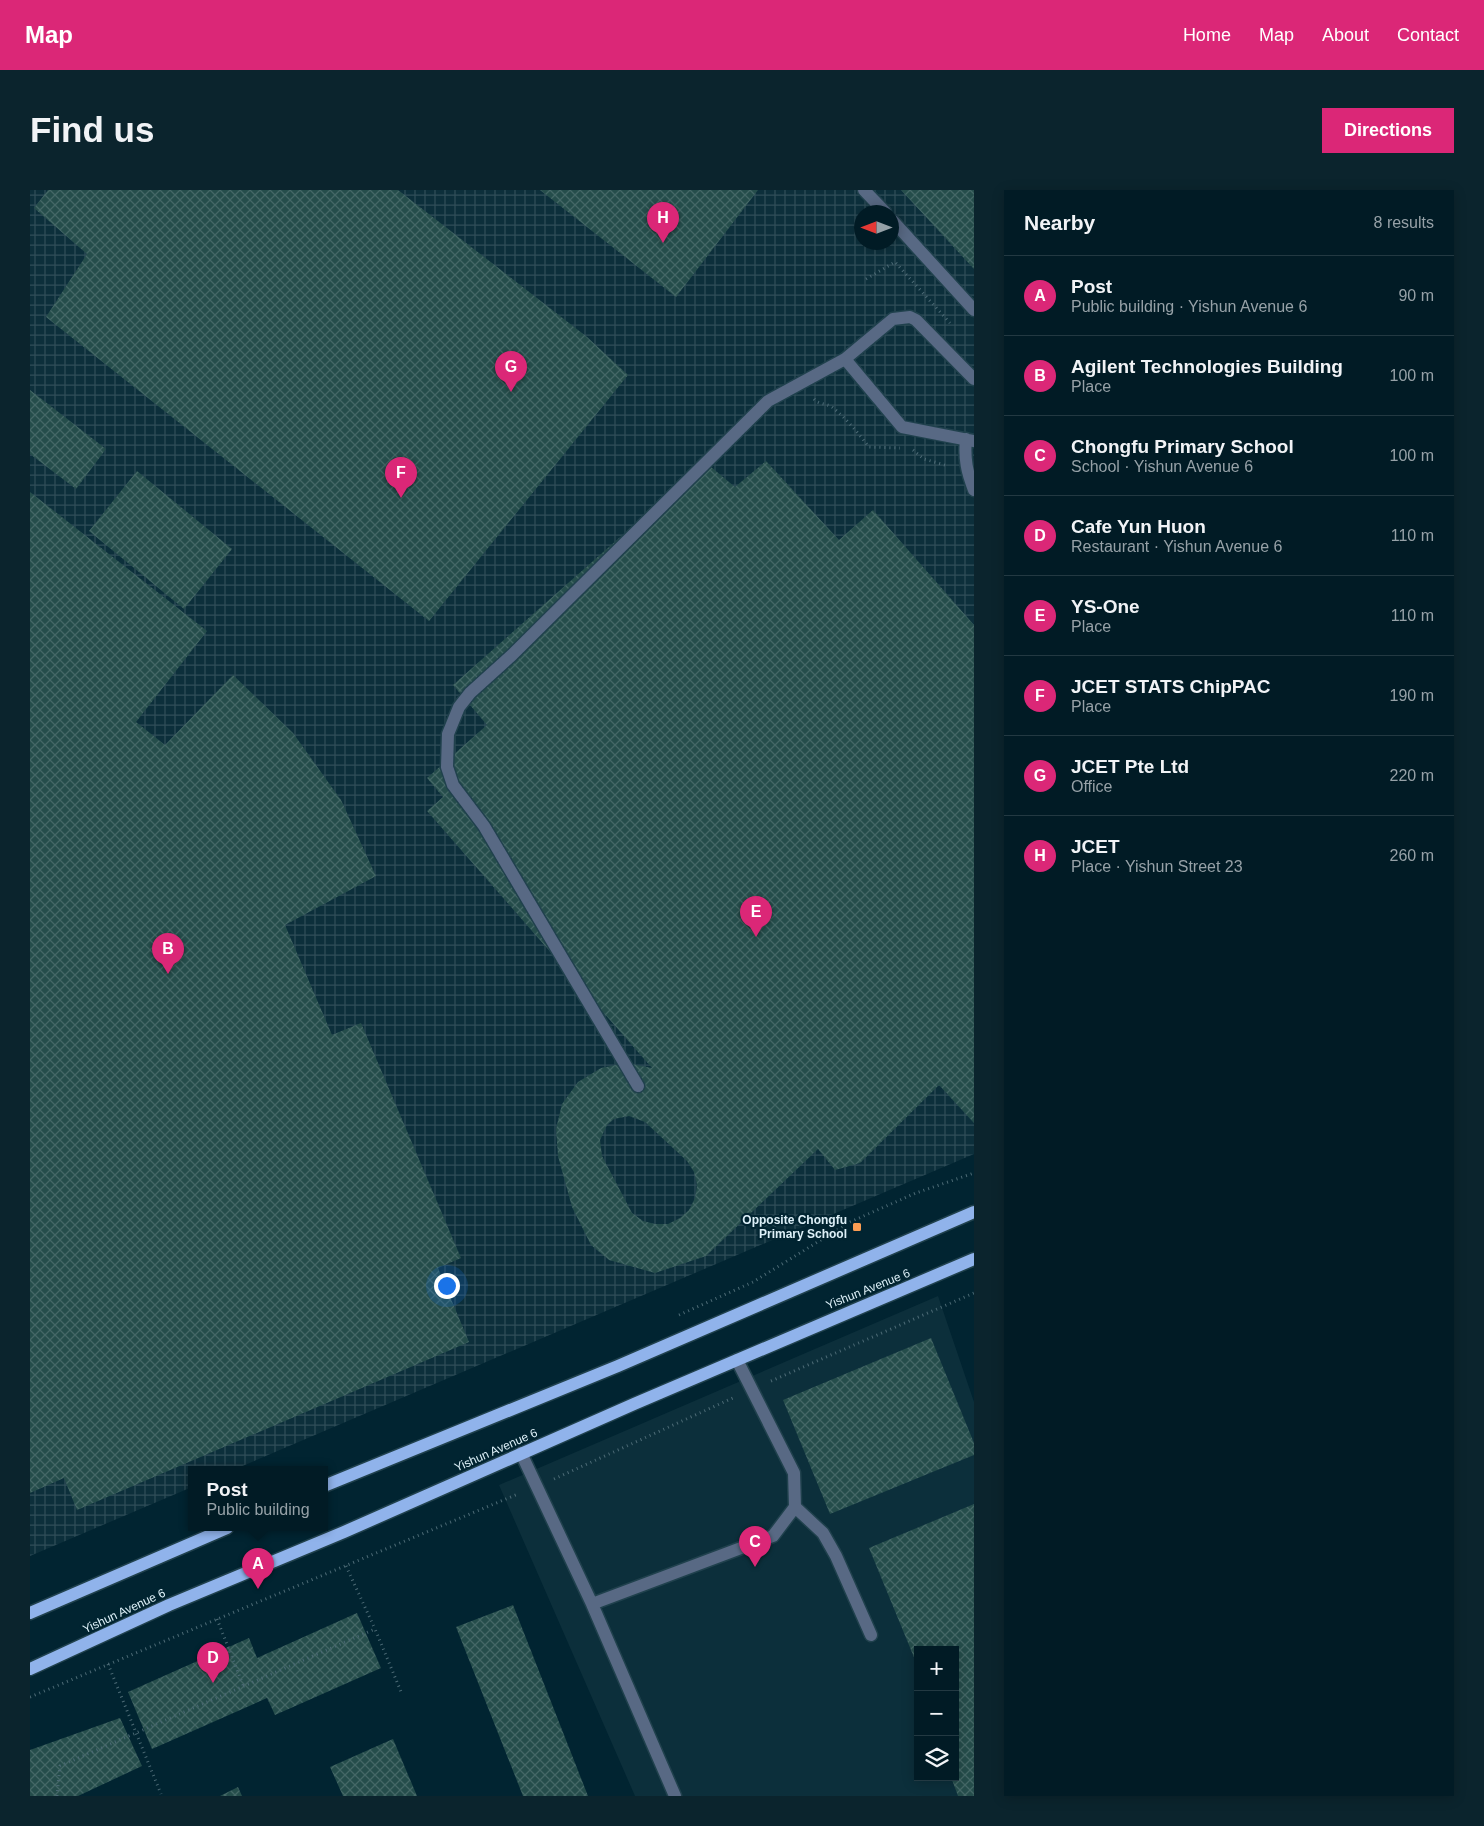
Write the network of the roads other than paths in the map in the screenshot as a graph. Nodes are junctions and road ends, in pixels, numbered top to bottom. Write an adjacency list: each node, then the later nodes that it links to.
1 (864, 190): 2 (street)
2 (878, 205)
3 (899, 228): 4 (street)
4 (974, 310)
5 (845, 358): 6 (street); 7 (street); 9 (street)
6 (974, 379)
7 (970, 440): 8 (street)
8 (974, 490)
9 (638, 1086)
10 (974, 1212): 14 (main road)
11 (974, 1259): 12 (main road, Yishun Avenue 6)
12 (736, 1360): 13 (main road, Yishun Avenue 6); 15 (street)
13 (522, 1453): 17 (street); 20 (main road, Yishun Avenue 6)
14 (328, 1484)
15 (795, 1507): 17 (street); 19 (street)
16 (220, 1531): 18 (main road)
17 (592, 1604): 21 (street)
18 (30, 1613)
19 (871, 1635)
20 (30, 1669)
21 (675, 1796)

